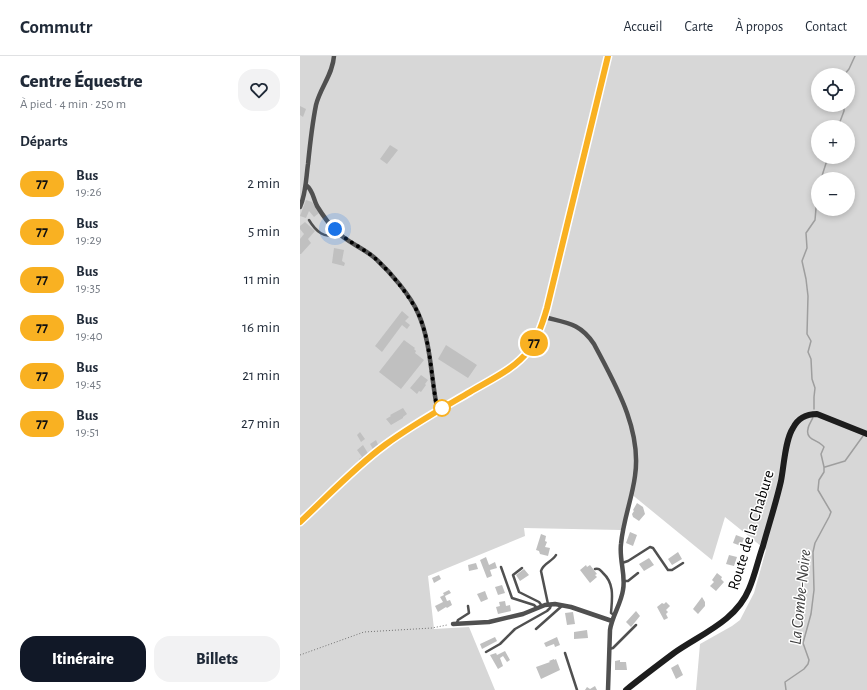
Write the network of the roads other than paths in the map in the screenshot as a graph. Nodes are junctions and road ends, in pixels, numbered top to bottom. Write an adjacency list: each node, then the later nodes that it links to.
1 (334, 56): 3 (street)
2 (608, 56): 7 (street)
3 (306, 185): 4 (street); 6 (street)
4 (300, 206)
5 (309, 220): 6 (lane)
6 (338, 233): 8 (street)
7 (544, 317): 8 (street); 12 (street)
8 (439, 410): 10 (street)
9 (867, 434): 34 (main road, Route de la Chabure)
10 (300, 522)
11 (556, 554): 19 (lane)
12 (622, 563): 13 (lane); 18 (street)
13 (683, 563)
14 (502, 567): 23 (lane)
15 (522, 568): 22 (lane)
16 (595, 569): 24 (lane)
17 (638, 573): 18 (lane)
18 (624, 581): 24 (street)
19 (550, 605): 20 (street); 22 (street); 30 (lane)
20 (563, 605): 25 (street); 28 (lane)
21 (468, 606): 26 (lane)
22 (542, 606): 23 (street)
23 (537, 608): 26 (street)
24 (614, 616): 25 (street)
25 (612, 621): 29 (street)
26 (455, 624)
27 (636, 625): 29 (lane)
28 (536, 629)
29 (609, 650): 33 (street)
30 (486, 652)
31 (565, 653): 32 (lane)
32 (577, 690)
33 (608, 690)
34 (626, 690)

